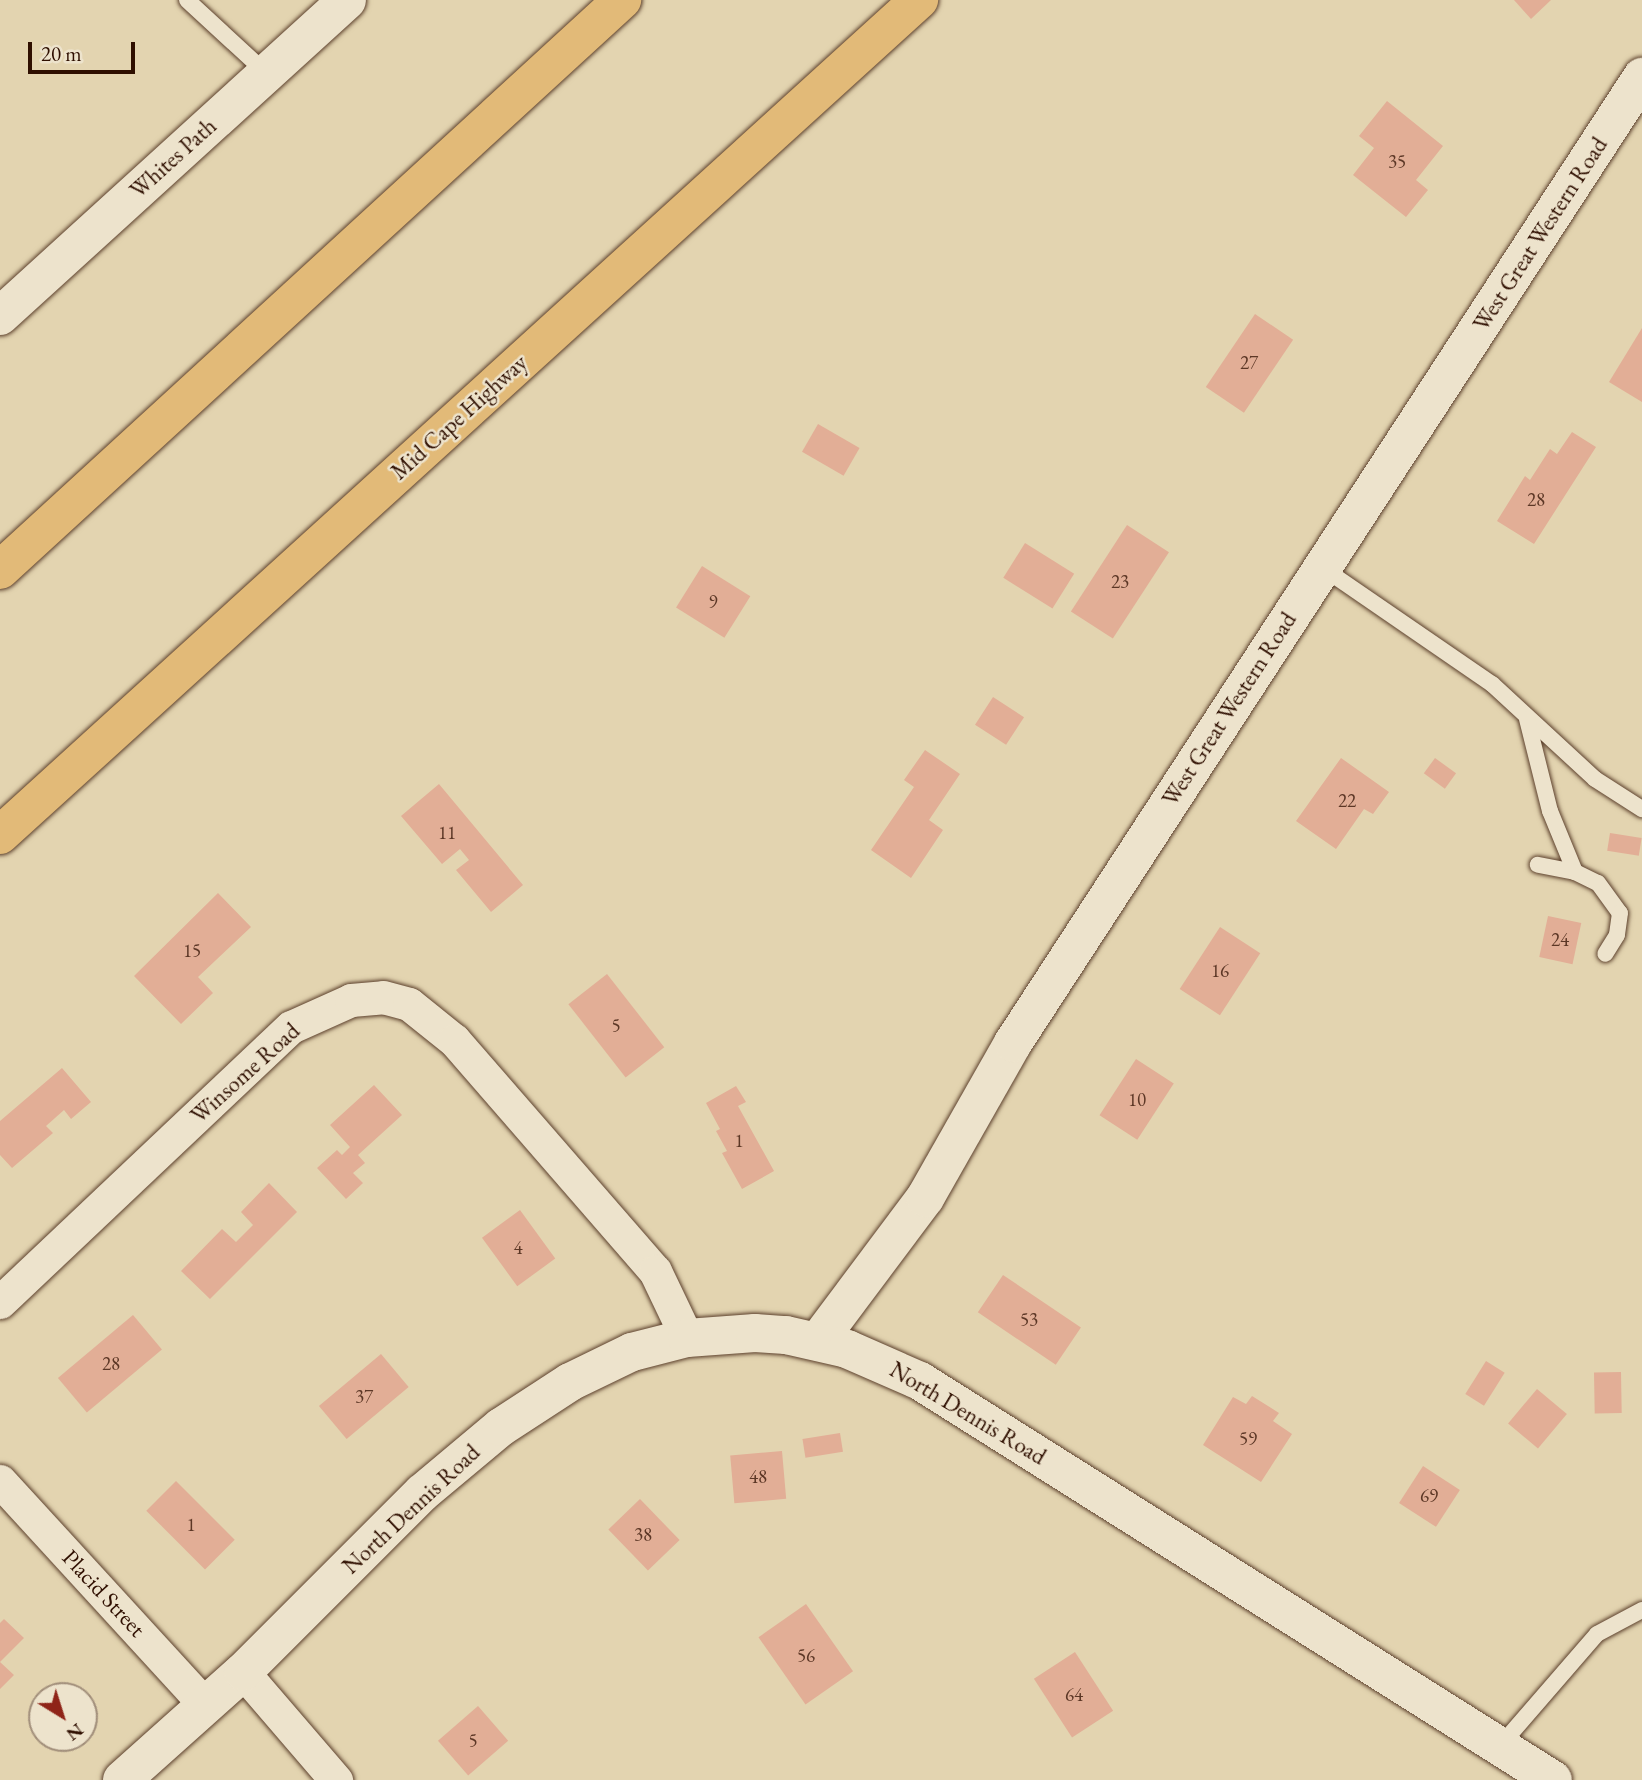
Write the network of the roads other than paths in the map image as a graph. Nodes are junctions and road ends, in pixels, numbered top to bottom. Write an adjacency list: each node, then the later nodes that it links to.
1 (187, 0): 5 (lane)
2 (346, 0): 5 (street, Whites Path)
3 (622, 0): 9 (highway)
4 (919, 0): 12 (highway, Mid Cape Highway)
5 (266, 73): 7 (street, Whites Path)
6 (1642, 76): 8 (street, West Great Western Road)
7 (0, 316)
8 (1323, 568): 10 (lane); 18 (street, West Great Western Road)
9 (0, 570)
10 (1527, 719): 11 (lane); 14 (lane)
11 (1642, 809)
12 (0, 835)
13 (1538, 866): 14 (lane)
14 (1575, 872): 15 (lane)
15 (1605, 954)
16 (0, 1302): 17 (street, Winsome Road)
17 (687, 1338): 18 (street, North Dennis Road); 21 (street, North Dennis Road)
18 (818, 1341): 23 (street, North Dennis Road)
19 (0, 1481): 22 (street, Placid Street)
20 (1642, 1610): 23 (lane)
21 (243, 1672): 22 (street, North Dennis Road); 25 (street)
22 (206, 1706): 24 (street, North Dennis Road)
23 (1500, 1746): 26 (street, North Dennis Road)
24 (122, 1780)
25 (336, 1780)
26 (1553, 1780)

